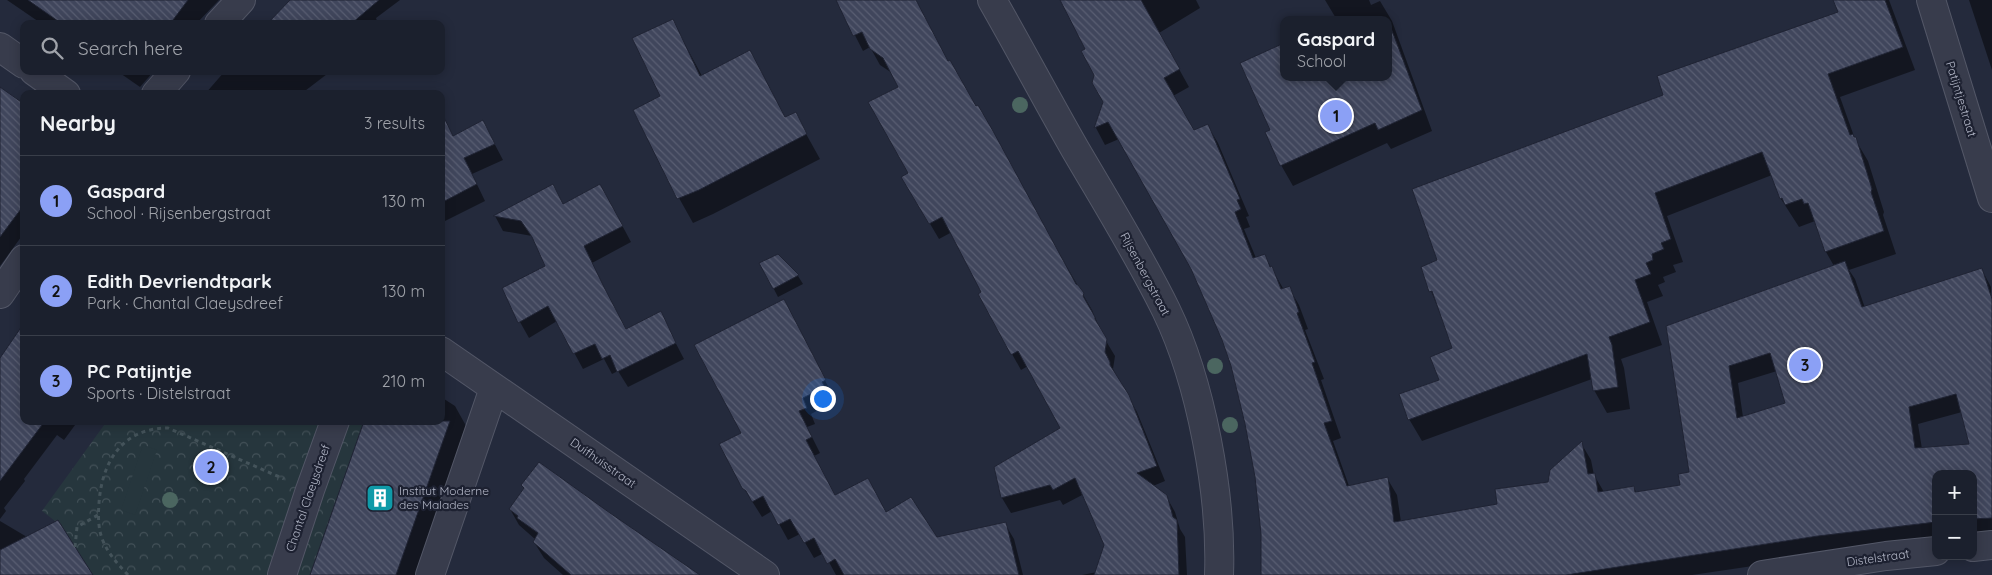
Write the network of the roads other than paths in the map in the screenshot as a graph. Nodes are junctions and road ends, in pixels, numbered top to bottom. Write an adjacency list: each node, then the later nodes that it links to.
1 (241, 0): 4 (street)
2 (1931, 0): 11 (street, Patijntjestraat)
3 (999, 2): 23 (street, Rijsenbergstraat)
4 (223, 20)
5 (0, 47): 6 (street)
6 (20, 61)
7 (40, 75): 9 (street)
8 (173, 75): 10 (street)
9 (60, 90)
10 (159, 90)
11 (1992, 198)
12 (20, 265): 13 (street)
13 (0, 294)
14 (445, 354): 15 (street, Duifhuisstraat)
15 (494, 388): 21 (street); 22 (street, Duifhuisstraat)
16 (334, 425): 20 (street, Chantal Claeysdreef)
17 (1992, 545): 18 (street)
18 (1977, 547)
19 (1932, 551): 24 (street, Distelstraat)
20 (282, 575)
21 (430, 575)
22 (765, 575)
23 (1219, 575)
24 (1762, 575)

